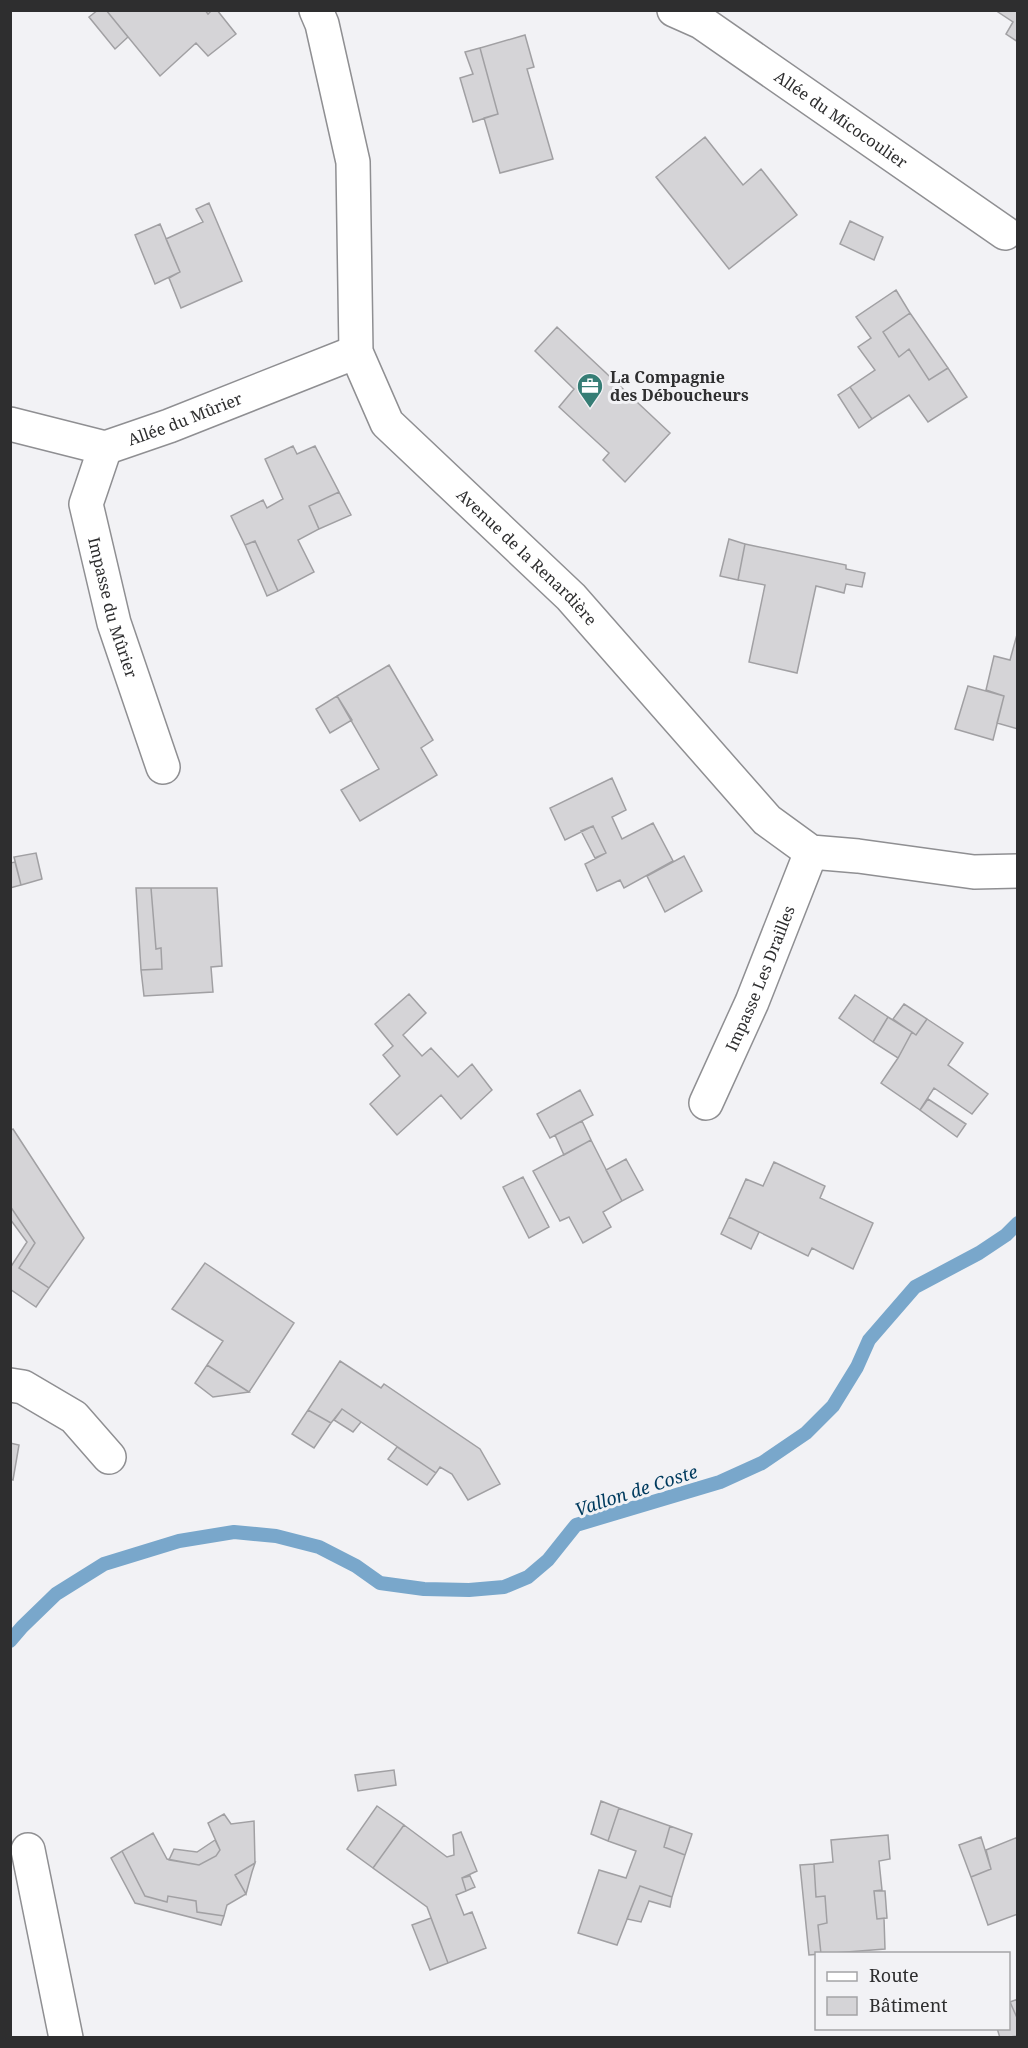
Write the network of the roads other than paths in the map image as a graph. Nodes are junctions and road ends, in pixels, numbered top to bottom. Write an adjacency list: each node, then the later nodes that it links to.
1 (316, 10): 4 (street, Avenue de la Renardière)
2 (674, 10): 3 (street, Allée du Micocoulier)
3 (1005, 233)
4 (356, 352): 6 (street, Allée du Mûrier); 8 (street, Avenue de la Renardière)
5 (10, 424): 6 (street)
6 (105, 448): 7 (street, Impasse du Mûrier)
7 (164, 767)
8 (811, 852): 9 (street); 10 (street, Impasse Les Drailles)
9 (1017, 871)
10 (706, 1103)
11 (10, 1385): 12 (street)
12 (109, 1457)
13 (28, 1850): 14 (street)
14 (56, 2034)

